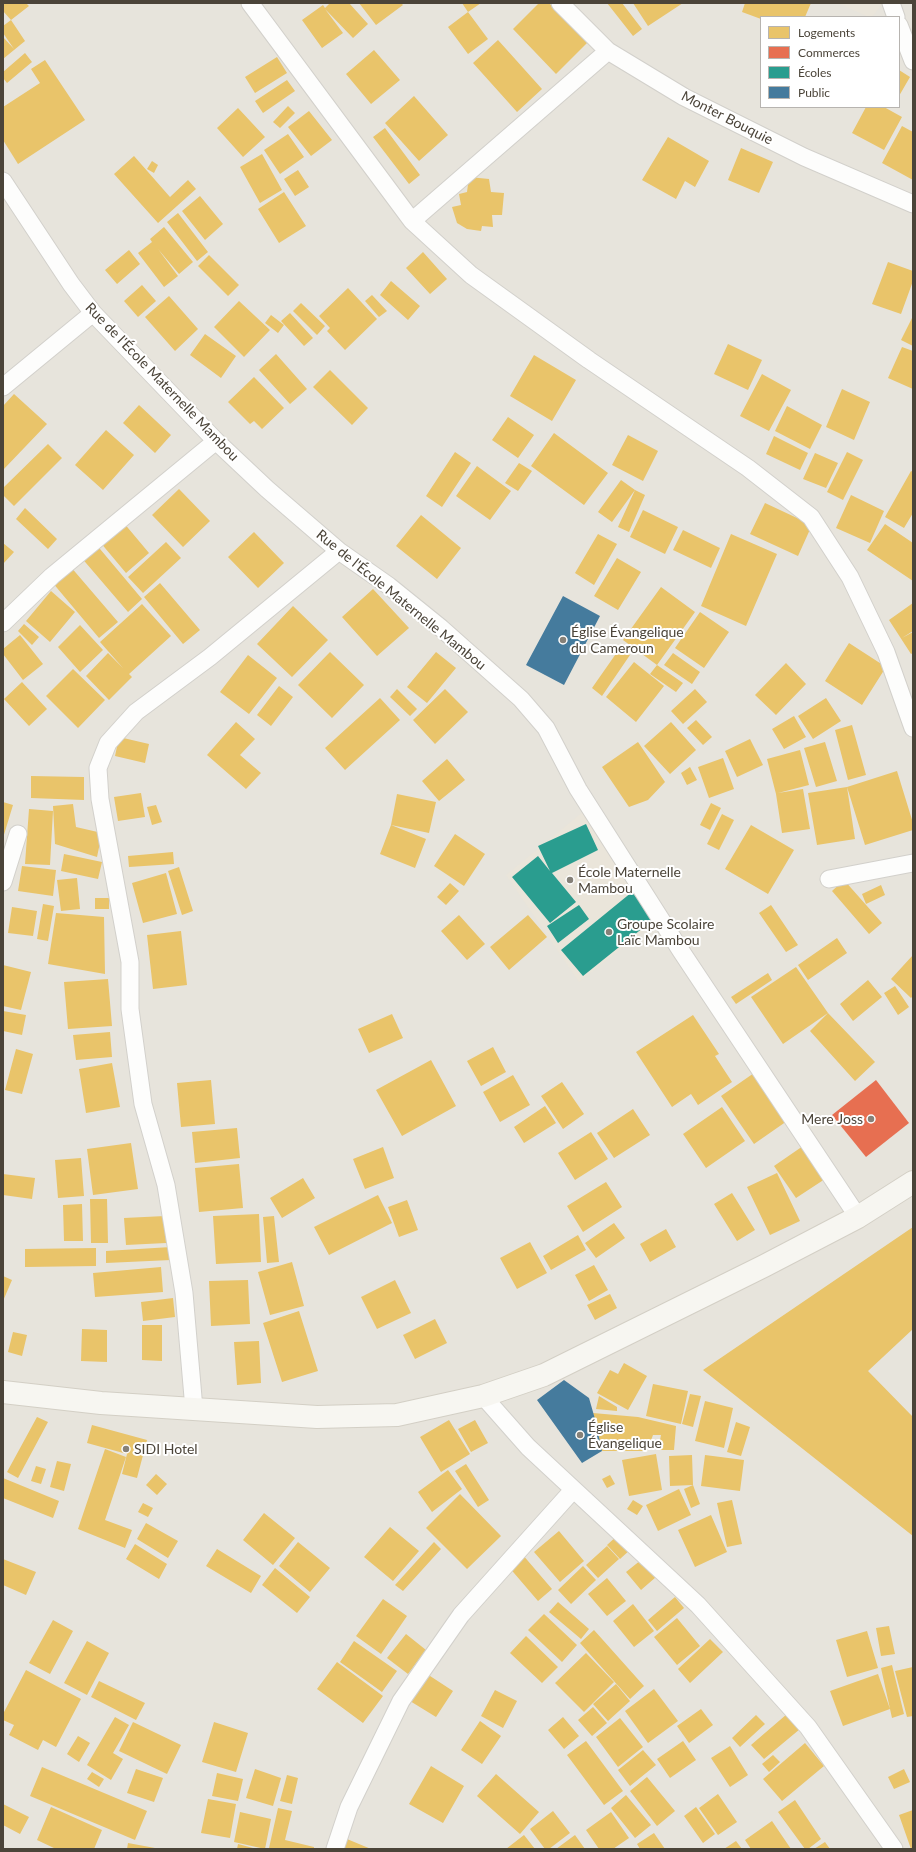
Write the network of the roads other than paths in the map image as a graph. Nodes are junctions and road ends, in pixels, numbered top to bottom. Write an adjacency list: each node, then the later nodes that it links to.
1 (250, 3): 10 (street)
2 (560, 3): 6 (street, Monter Bouquie)
3 (891, 3): 4 (street)
4 (896, 16)
5 (900, 28): 7 (street)
6 (608, 51): 9 (street, Monter Bouquie); 10 (street)
7 (913, 61)
8 (3, 181): 11 (street, Rue de l'École Maternelle Mambou)
9 (913, 204)
10 (412, 221): 16 (street)
11 (93, 313): 12 (street); 13 (street, Rue de l'École Maternelle Mambou)
12 (3, 387)
13 (216, 441): 14 (street, Rue de l'École Maternelle Mambou); 15 (street)
14 (339, 551): 22 (street, Rue de l'École Maternelle Mambou); 25 (street)
15 (3, 623)
16 (913, 728)
17 (18, 834): 20 (street)
18 (913, 862): 19 (street)
19 (830, 879)
20 (3, 882)
21 (913, 1182): 22 (street)
22 (858, 1216): 24 (street)
23 (5, 1396): 25 (street)
24 (483, 1396): 25 (street); 26 (street)
25 (194, 1409)
26 (573, 1490): 27 (street); 28 (street)
27 (335, 1849)
28 (894, 1849)

